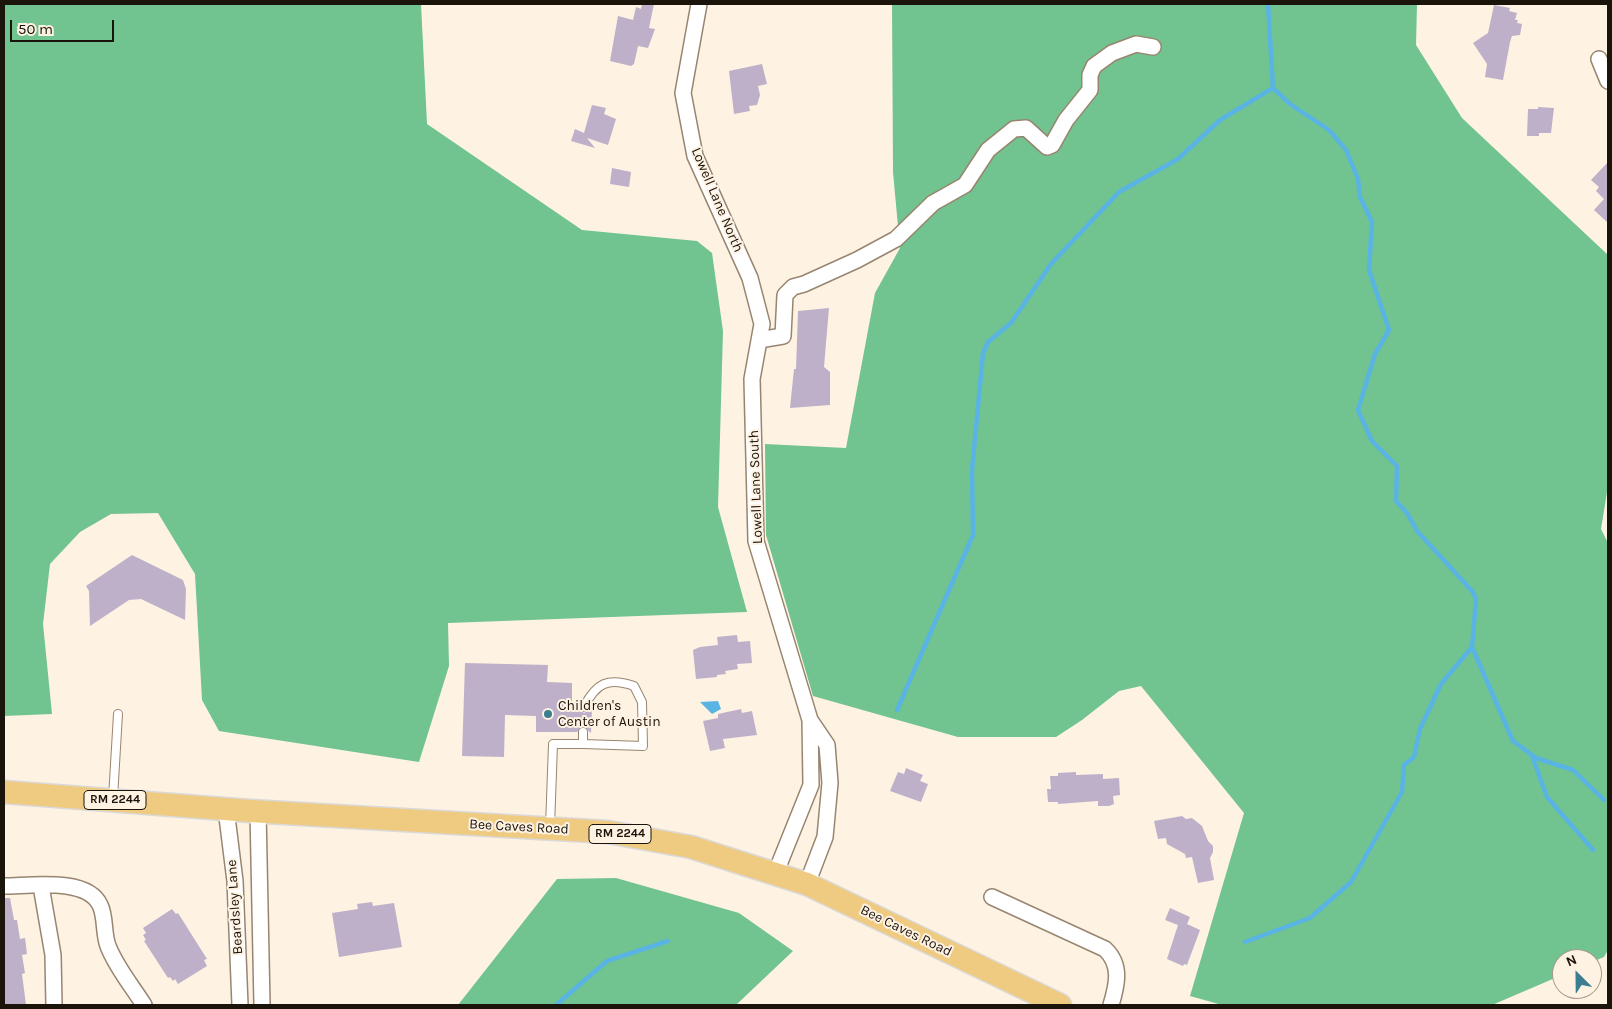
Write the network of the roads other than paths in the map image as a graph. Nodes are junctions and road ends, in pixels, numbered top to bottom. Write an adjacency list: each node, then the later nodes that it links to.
1 (699, 4): 5 (street, Lowell Lane North)
2 (1153, 47): 6 (street)
3 (1599, 59): 4 (street)
4 (1608, 81)
5 (750, 278): 6 (street, Lowell Lane South)
6 (759, 340): 9 (street, Lowell Lane South)
7 (584, 708): 11 (lane)
8 (118, 714): 13 (lane)
9 (810, 720): 17 (street, Lowell Lane South); 18 (street, Lowell Lane South)
10 (583, 732): 11 (lane)
11 (583, 744): 16 (lane)
12 (4, 792): 13 (main road, Bee Caves Road / RM 2244)
13 (113, 800): 14 (main road, Bee Caves Road / RM 2244)
14 (226, 809): 15 (main road, Bee Caves Road / RM 2244); 24 (street, Beardsley Lane)
15 (258, 811): 16 (main road, Bee Caves Road / RM 2244); 25 (street, Beardsley Lane)
16 (550, 829): 17 (main road, Bee Caves Road / RM 2244)
17 (776, 872): 18 (main road, Bee Caves Road / RM 2244)
18 (807, 884): 26 (main road, Bee Caves Road / RM 2244)
19 (4, 886): 20 (street)
20 (41, 886): 22 (street); 23 (street)
21 (992, 897): 27 (street)
22 (54, 1005)
23 (144, 1005)
24 (240, 1005)
25 (262, 1005)
26 (1060, 1005)
27 (1111, 1005)

